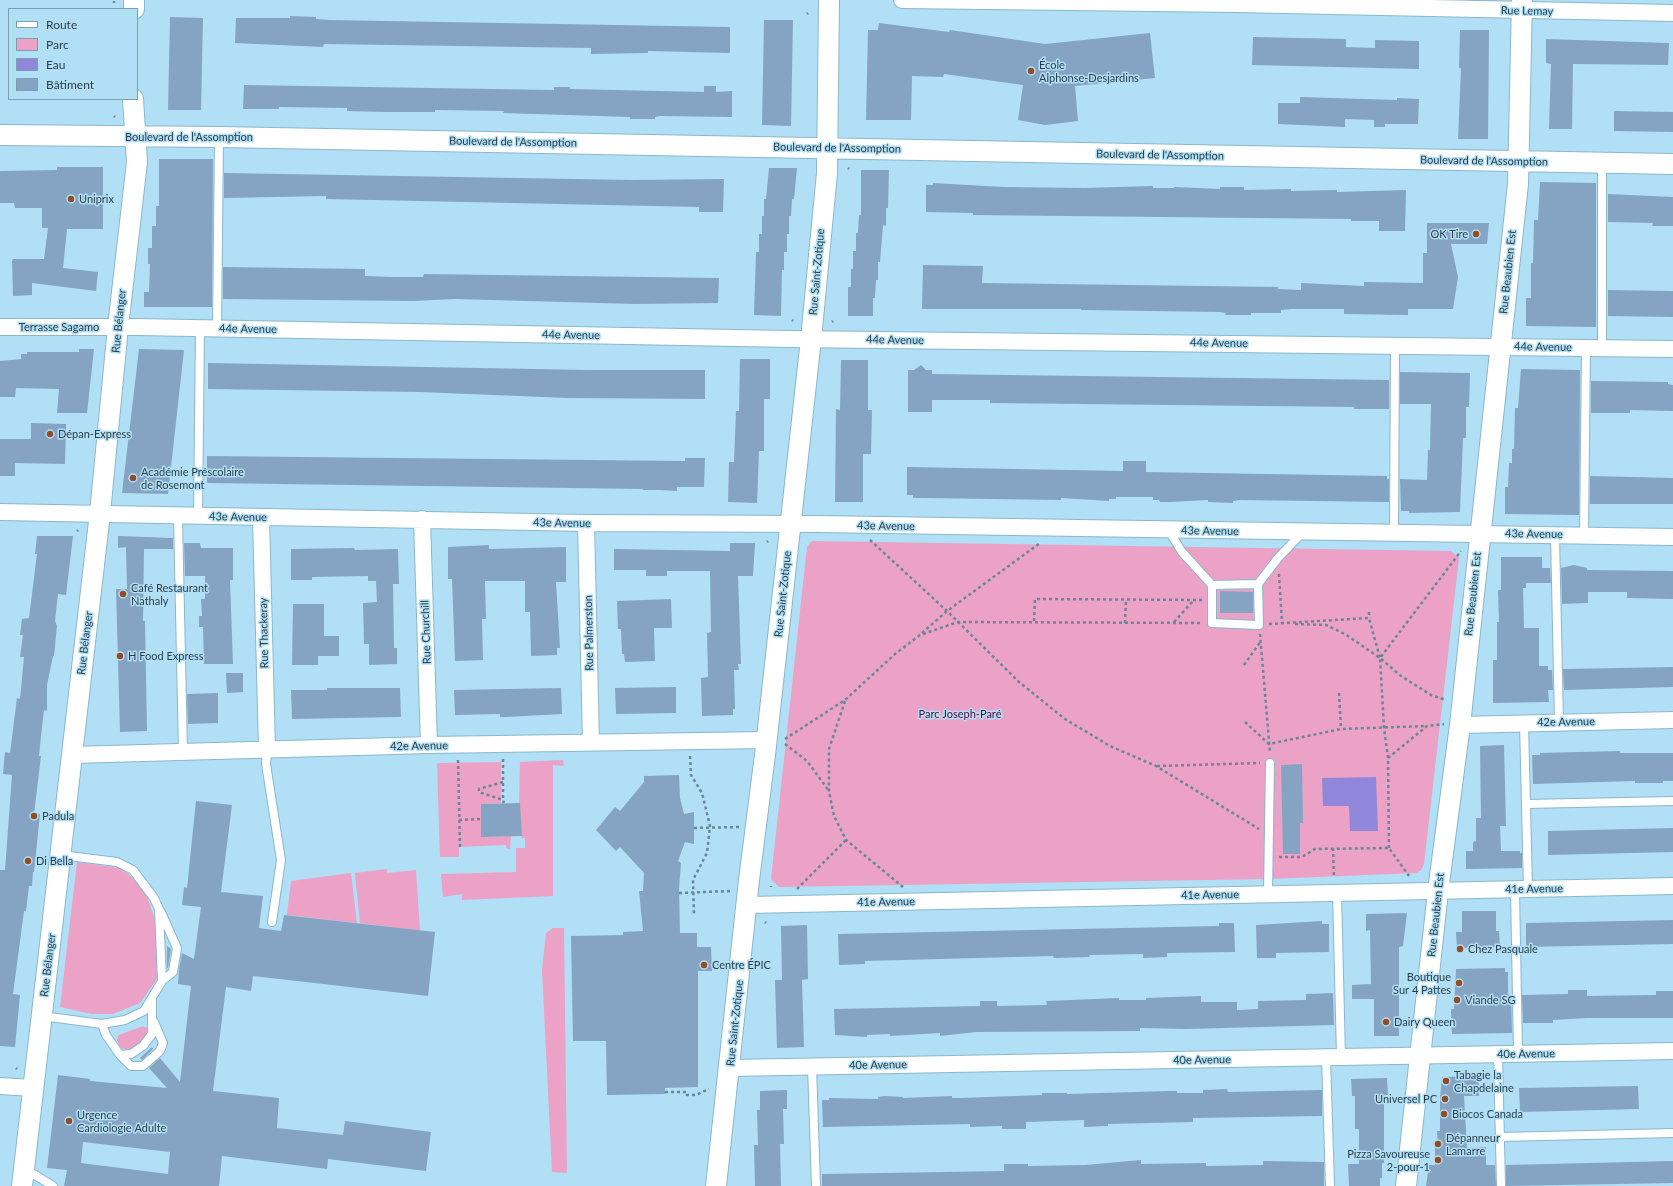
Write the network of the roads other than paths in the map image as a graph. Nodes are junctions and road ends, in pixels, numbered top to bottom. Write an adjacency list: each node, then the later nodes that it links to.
1 (829, 0): 9 (street, Rue Saint-Zotique)
2 (902, 0): 3 (street, Rue Lemay)
3 (1522, 5): 4 (street, Rue Lemay); 10 (street, Rue Beaubien Est)
4 (1673, 13)
5 (133, 100): 7 (street, Rue Bélanger)
6 (0, 135): 7 (street, Boulevard de l'Assomption)
7 (134, 136): 8 (street, Boulevard de l'Assomption); 14 (street, Rue Bélanger)
8 (219, 137): 9 (street, Boulevard de l'Assomption); 16 (lane)
9 (827, 148): 10 (street, Boulevard de l'Assomption); 17 (street, Rue Saint-Zotique)
10 (1519, 162): 11 (street, Boulevard de l'Assomption); 19 (street, Rue Beaubien Est)
11 (1602, 163): 12 (street, Boulevard de l'Assomption); 20 (lane)
12 (1673, 164)
13 (0, 327): 14 (street, Terrasse Sagamo)
14 (118, 327): 15 (street, 44e Avenue); 23 (street, Rue Bélanger)
15 (200, 328): 16 (street, 44e Avenue); 25 (lane)
16 (217, 329): 17 (street, 44e Avenue)
17 (811, 339): 18 (street, 44e Avenue); 29 (street, Rue Saint-Zotique)
18 (1395, 345): 19 (street, 44e Avenue); 32 (lane)
19 (1500, 346): 20 (street, 44e Avenue); 33 (street, Rue Beaubien Est)
20 (1594, 348): 21 (street, 44e Avenue); 35 (lane)
21 (1673, 349)
22 (0, 512): 23 (street)
23 (100, 513): 24 (street, 43e Avenue); 48 (street, Rue Bélanger)
24 (178, 516): 25 (street, 43e Avenue); 47 (lane)
25 (198, 517): 26 (street, 43e Avenue)
26 (261, 518): 27 (street, 43e Avenue); 46 (street, Rue Thackeray)
27 (422, 519): 28 (street, 43e Avenue); 45 (street, Rue Churchill)
28 (586, 523): 29 (street, 43e Avenue); 44 (street, Rue Palmerston)
29 (791, 524): 30 (street, 43e Avenue); 43 (street, Rue Saint-Zotique)
30 (1169, 531): 31 (street, 43e Avenue); 38 (lane)
31 (1302, 532): 32 (street, 43e Avenue); 37 (lane)
32 (1394, 533): 33 (street, 43e Avenue)
33 (1479, 534): 34 (street, 43e Avenue); 42 (street, Rue Beaubien Est)
34 (1555, 535): 35 (street, 43e Avenue); 40 (lane)
35 (1584, 536): 36 (street, 43e Avenue)
36 (1673, 537)
37 (1258, 584): 38 (lane); 38 (lane)
38 (1212, 585)
39 (1673, 720): 40 (street, 42e Avenue)
40 (1559, 722): 41 (street, 42e Avenue)
41 (1524, 723): 42 (street, 42e Avenue); 51 (lane)
42 (1452, 724): 56 (street, Rue Beaubien Est)
43 (779, 741): 44 (street, 42e Avenue); 58 (street, Rue Saint-Zotique)
44 (591, 743): 45 (street, 42e Avenue)
45 (429, 745): 46 (street, 42e Avenue)
46 (267, 750): 47 (street, 42e Avenue); 60 (lane)
47 (183, 752): 48 (street, 42e Avenue)
48 (72, 754): 52 (street, Rue Bélanger)
49 (1270, 763): 57 (lane)
50 (1673, 801): 51 (lane)
51 (1526, 804): 55 (lane)
52 (61, 856): 59 (lane); 63 (street, Rue Bélanger)
53 (1336, 885): 56 (street, 41e Avenue); 57 (street, 41e Avenue); 71 (lane)
54 (1673, 886): 55 (street, 41e Avenue)
55 (1522, 889): 56 (street, 41e Avenue); 67 (lane)
56 (1438, 891): 70 (street, Rue Beaubien Est)
57 (1268, 894): 58 (street, 41e Avenue)
58 (747, 905): 73 (street, Rue Saint-Zotique)
59 (159, 909): 61 (lane); 61 (lane)
60 (272, 922)
61 (162, 981): 62 (lane)
62 (152, 1000): 64 (lane); 65 (lane)
63 (41, 1016): 65 (lane); 75 (street, Rue Bélanger)
64 (153, 1019): 68 (lane); 68 (lane)
65 (102, 1024): 68 (lane)
66 (1673, 1051): 67 (street, 40e Avenue)
67 (1518, 1054): 69 (street, 40e Avenue)
68 (120, 1055)
69 (1498, 1055): 70 (street, 40e Avenue); 77 (lane)
70 (1420, 1056): 71 (street, 40e Avenue); 83 (street, Rue Beaubien Est)
71 (1333, 1057): 72 (street, 40e Avenue); 82 (lane)
72 (812, 1066): 73 (street, 40e Avenue); 81 (lane)
73 (730, 1068): 80 (street, Rue Saint-Zotique)
74 (0, 1086): 75 (street)
75 (33, 1088): 78 (street, Rue Bélanger)
76 (1673, 1133): 77 (lane)
77 (1500, 1137): 84 (lane)
78 (23, 1177): 79 (lane)
79 (53, 1186)
80 (716, 1186)
81 (816, 1186)
82 (1330, 1186)
83 (1406, 1186)
84 (1501, 1186)

